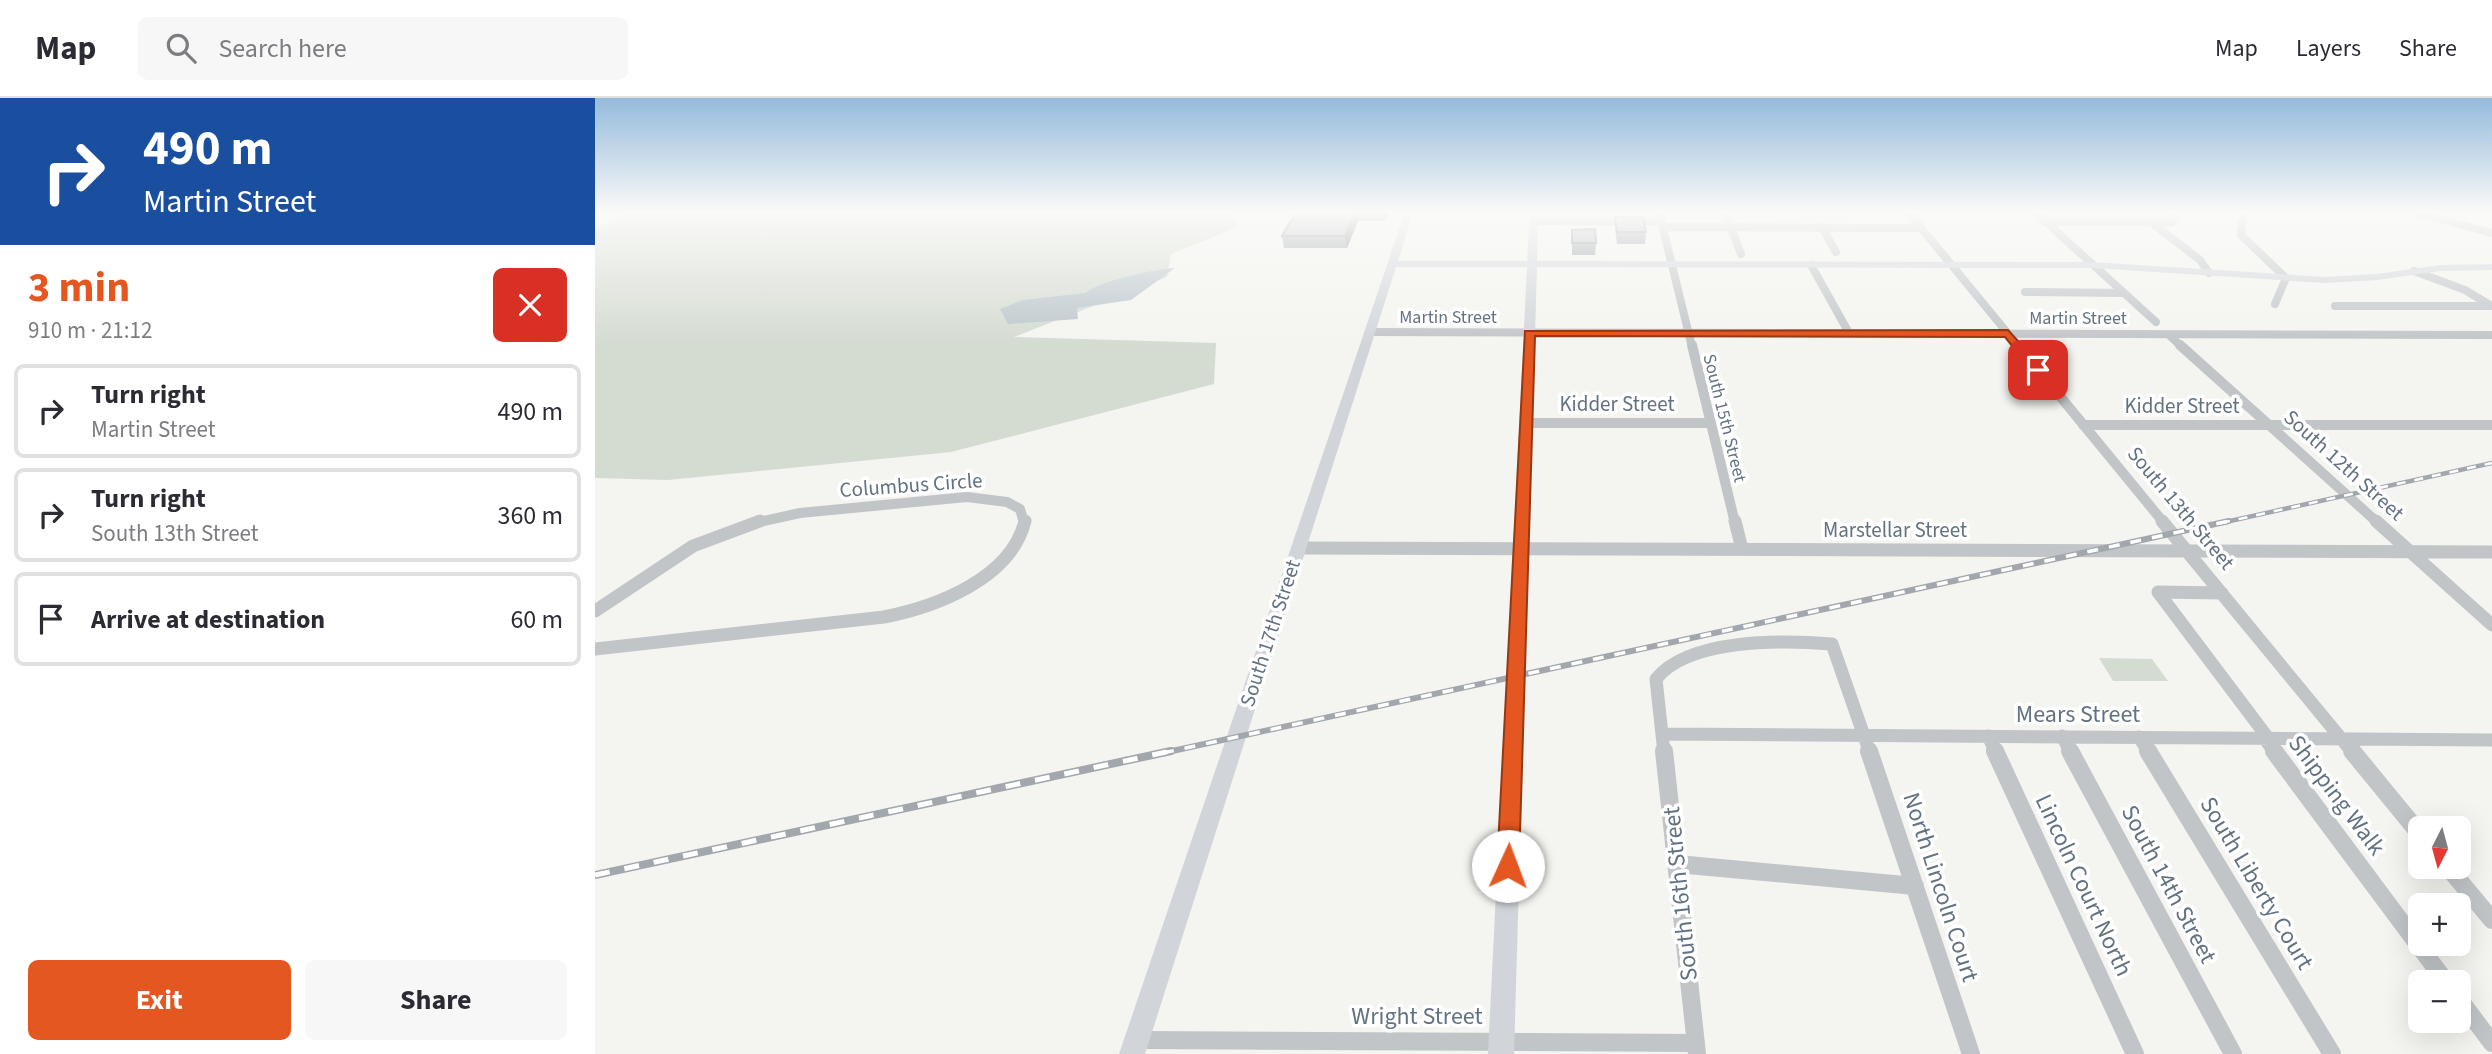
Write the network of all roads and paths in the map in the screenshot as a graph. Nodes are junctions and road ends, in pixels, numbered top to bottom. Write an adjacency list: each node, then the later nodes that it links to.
1 (1394, 257): 8 (main road, South 17th Street)
2 (1532, 257): 9 (main road)
3 (1668, 257): 10 (street, South 15th Street)
4 (1945, 257): 12 (street, South 13th Street)
5 (2083, 257): 13 (street)
6 (2196, 257): 16 (street)
7 (2263, 257): 17 (street)
8 (1392, 264): 9 (main road); 24 (main road, South 17th Street)
9 (1532, 264): 10 (main road); 26 (main road)
10 (1670, 265): 11 (main road); 25 (street, South 15th Street)
11 (1811, 265): 12 (main road); 27 (street)
12 (1952, 265): 13 (main road); 28 (street, South 13th Street)
13 (2092, 265): 16 (main road); 19 (street)
14 (2492, 267): 15 (main road)
15 (2414, 271): 17 (main road); 22 (street)
16 (2209, 273): 17 (main road)
17 (2285, 279): 20 (street)
18 (2025, 292): 19 (street)
19 (2123, 293): 23 (street)
20 (2275, 304)
21 (2335, 306): 22 (street)
22 (2492, 306)
23 (2156, 322)
24 (1370, 332): 26 (street, Martin Street); 36 (main road, South 17th Street)
25 (1689, 332): 26 (street, Martin Street); 27 (street, Martin Street); 32 (street, South 15th Street)
26 (1529, 333): 31 (main road)
27 (1849, 333): 28 (street, Martin Street)
28 (2008, 334): 29 (street, Martin Street); 33 (street, South 13th Street)
29 (2169, 335): 30 (street, Martin Street); 34 (street, South 12th Street)
30 (2491, 336)
31 (1526, 423): 32 (street, Kidder Street); 37 (main road)
32 (1709, 423): 38 (street, South 15th Street)
33 (2083, 425): 34 (street, Kidder Street); 39 (street, South 13th Street)
34 (2271, 425): 35 (street, Kidder Street); 40 (street, South 12th Street)
35 (2492, 425)
36 (1298, 548): 37 (street, Marstellar Street); 62 (main road, South 17th Street)
37 (1521, 549): 38 (street, Marstellar Street); 63 (main road)
38 (1742, 549): 39 (street, Marstellar Street)
39 (2186, 551): 40 (street, Marstellar Street); 42 (street, South 13th Street)
40 (2411, 552): 41 (street, Marstellar Street); 44 (street, South 12th Street)
41 (2492, 552)
42 (2222, 593): 51 (street, Shipping Walk); 52 (street, South 13th Street)
43 (595, 611): 45 (street, Columbus Circle)
44 (2492, 625)
45 (595, 649)
46 (1663, 734): 47 (street, Mears Street); 47 (street, South 16th Street); 55 (street, South 16th Street)
47 (1865, 735): 48 (street, Mears Street); 57 (street, North Lincoln Court)
48 (1988, 736): 49 (street, Mears Street); 66 (street, Lincoln Court North)
49 (2062, 736): 50 (street, Mears Street); 67 (street, South 14th Street)
50 (2140, 737): 51 (street, Mears Street); 68 (street, South Liberty Court)
51 (2266, 738): 52 (street, Mears Street); 59 (street, Shipping Walk)
52 (2343, 739): 53 (street, Mears Street); 54 (street, South 13th Street)
53 (2492, 740)
54 (2408, 819)
55 (1677, 864): 57 (street); 64 (street, South 16th Street)
56 (2458, 879): 58 (street)
57 (1915, 887): 65 (street, North Lincoln Court)
58 (2492, 920)
59 (2437, 970)
60 (2471, 1015): 61 (street)
61 (2492, 1044)
62 (1134, 1047): 63 (street, Wright Street)
63 (1501, 1048): 64 (street, Wright Street)
64 (1697, 1049)
65 (1971, 1054)
66 (2135, 1054)
67 (2233, 1054)
68 (2332, 1054)

